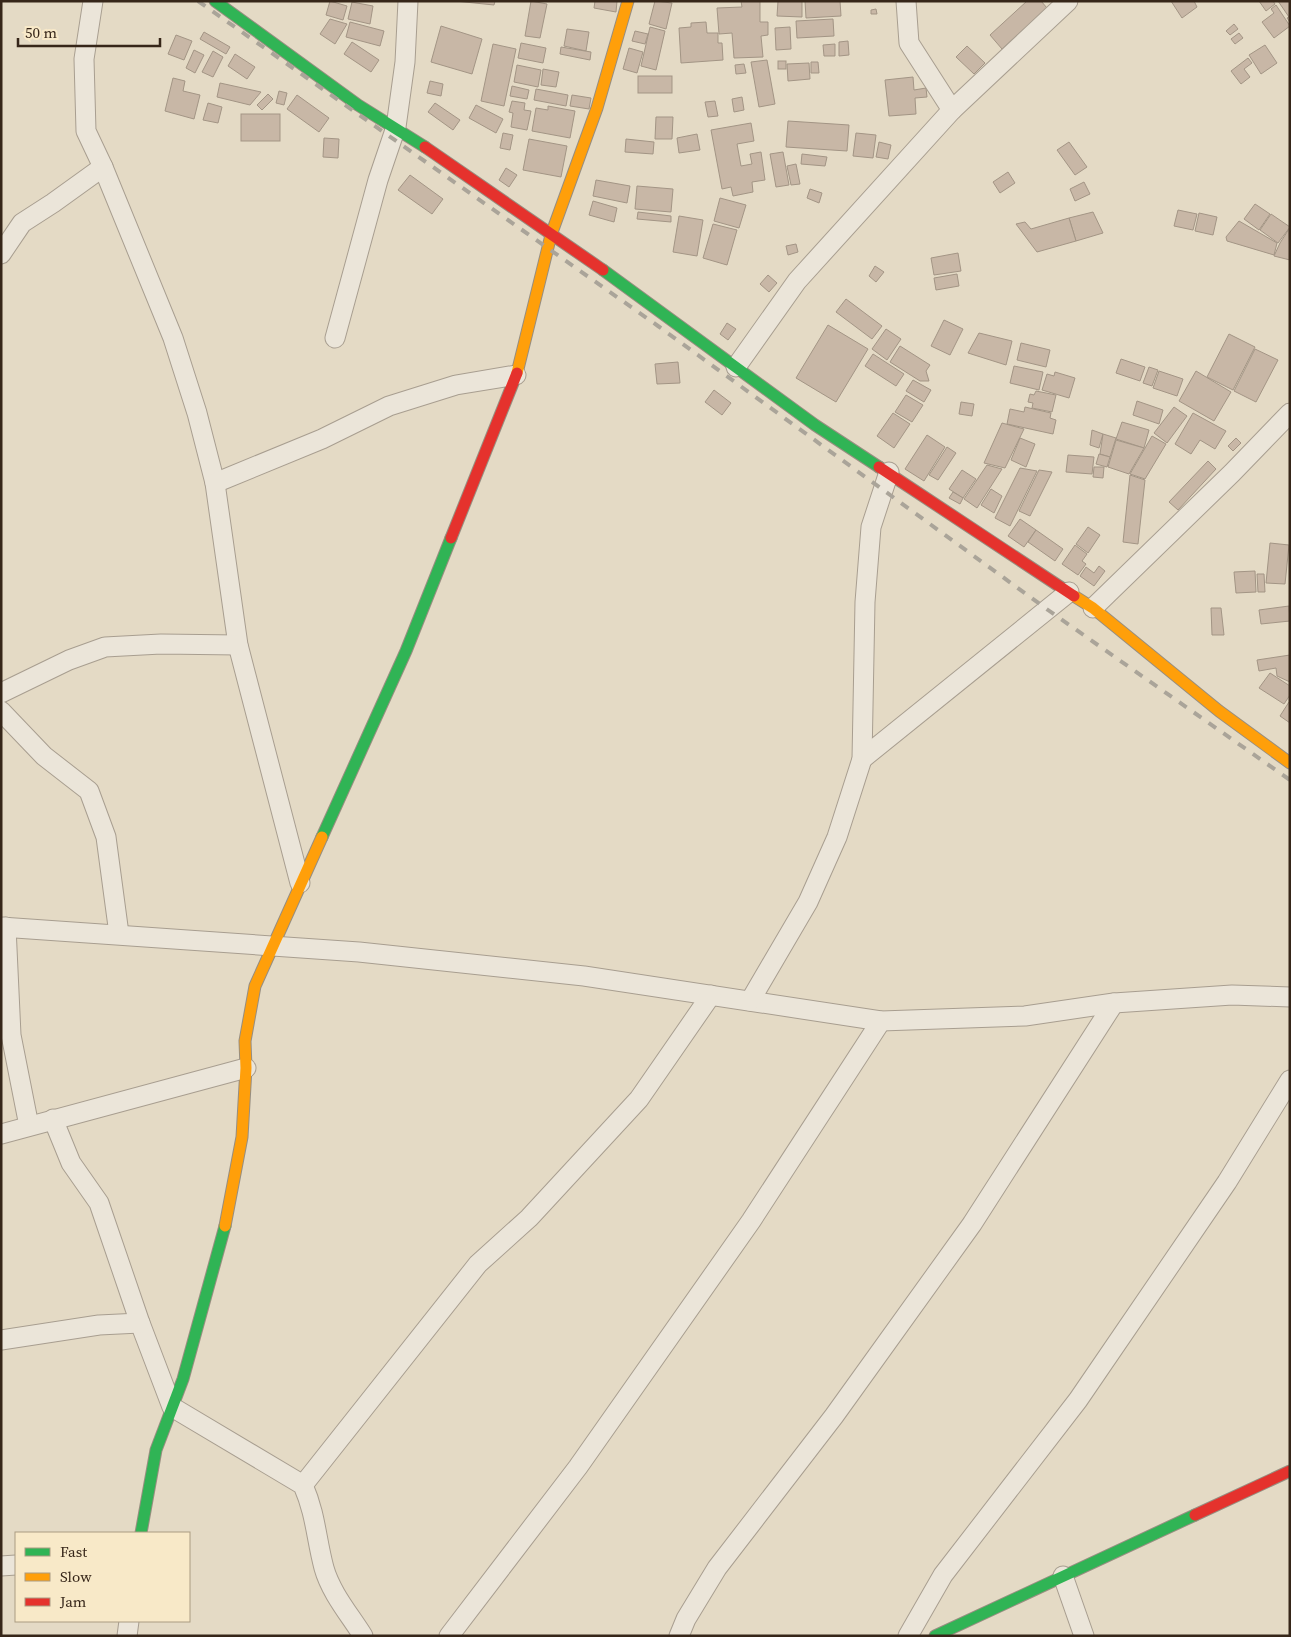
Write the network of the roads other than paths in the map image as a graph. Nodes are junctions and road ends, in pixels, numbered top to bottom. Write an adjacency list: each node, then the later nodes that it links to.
1 (93, 1): 9 (street)
2 (215, 1): 8 (street)
3 (408, 1): 8 (street)
4 (628, 1): 10 (street)
5 (906, 1): 7 (street)
6 (1068, 1): 7 (street)
7 (952, 110): 13 (street)
8 (396, 127): 10 (street); 12 (street)
9 (103, 166): 11 (street); 17 (street)
10 (551, 235): 13 (street); 14 (street)
11 (1, 254)
12 (335, 338)
13 (736, 367): 16 (street)
14 (516, 375): 17 (street); 25 (street)
15 (1290, 413): 19 (street)
16 (889, 472): 18 (street); 23 (street)
17 (215, 483): 20 (street)
18 (1069, 592): 19 (street); 23 (street)
19 (1093, 608): 24 (street)
20 (238, 644): 21 (street); 25 (street)
21 (1, 693)
22 (1, 711): 27 (street)
23 (862, 759): 31 (street)
24 (1290, 763)
25 (300, 883): 28 (street)
26 (4, 927): 27 (street); 37 (street)
27 (119, 934): 28 (street)
28 (272, 945): 29 (street); 34 (street)
29 (710, 995): 31 (street); 43 (street)
30 (1290, 997): 32 (street)
31 (750, 1001): 33 (street)
32 (1114, 1003): 33 (street); 52 (street)
33 (881, 1021): 51 (street)
34 (246, 1068): 36 (street); 41 (street)
35 (1290, 1080): 53 (street)
36 (53, 1119): 37 (street); 39 (street)
37 (29, 1126): 38 (street)
38 (1, 1134)
39 (140, 1323): 40 (street); 41 (street)
40 (1, 1340)
41 (172, 1407): 43 (street); 44 (street)
42 (1290, 1471): 47 (street)
43 (303, 1485): 50 (street)
44 (141, 1532)
45 (15, 1565): 46 (street)
46 (1, 1566)
47 (1063, 1576): 54 (street); 55 (street)
48 (129, 1622): 49 (street)
49 (127, 1636)
50 (363, 1636)
51 (449, 1636)
52 (679, 1636)
53 (908, 1636)
54 (935, 1636)
55 (1084, 1636)

